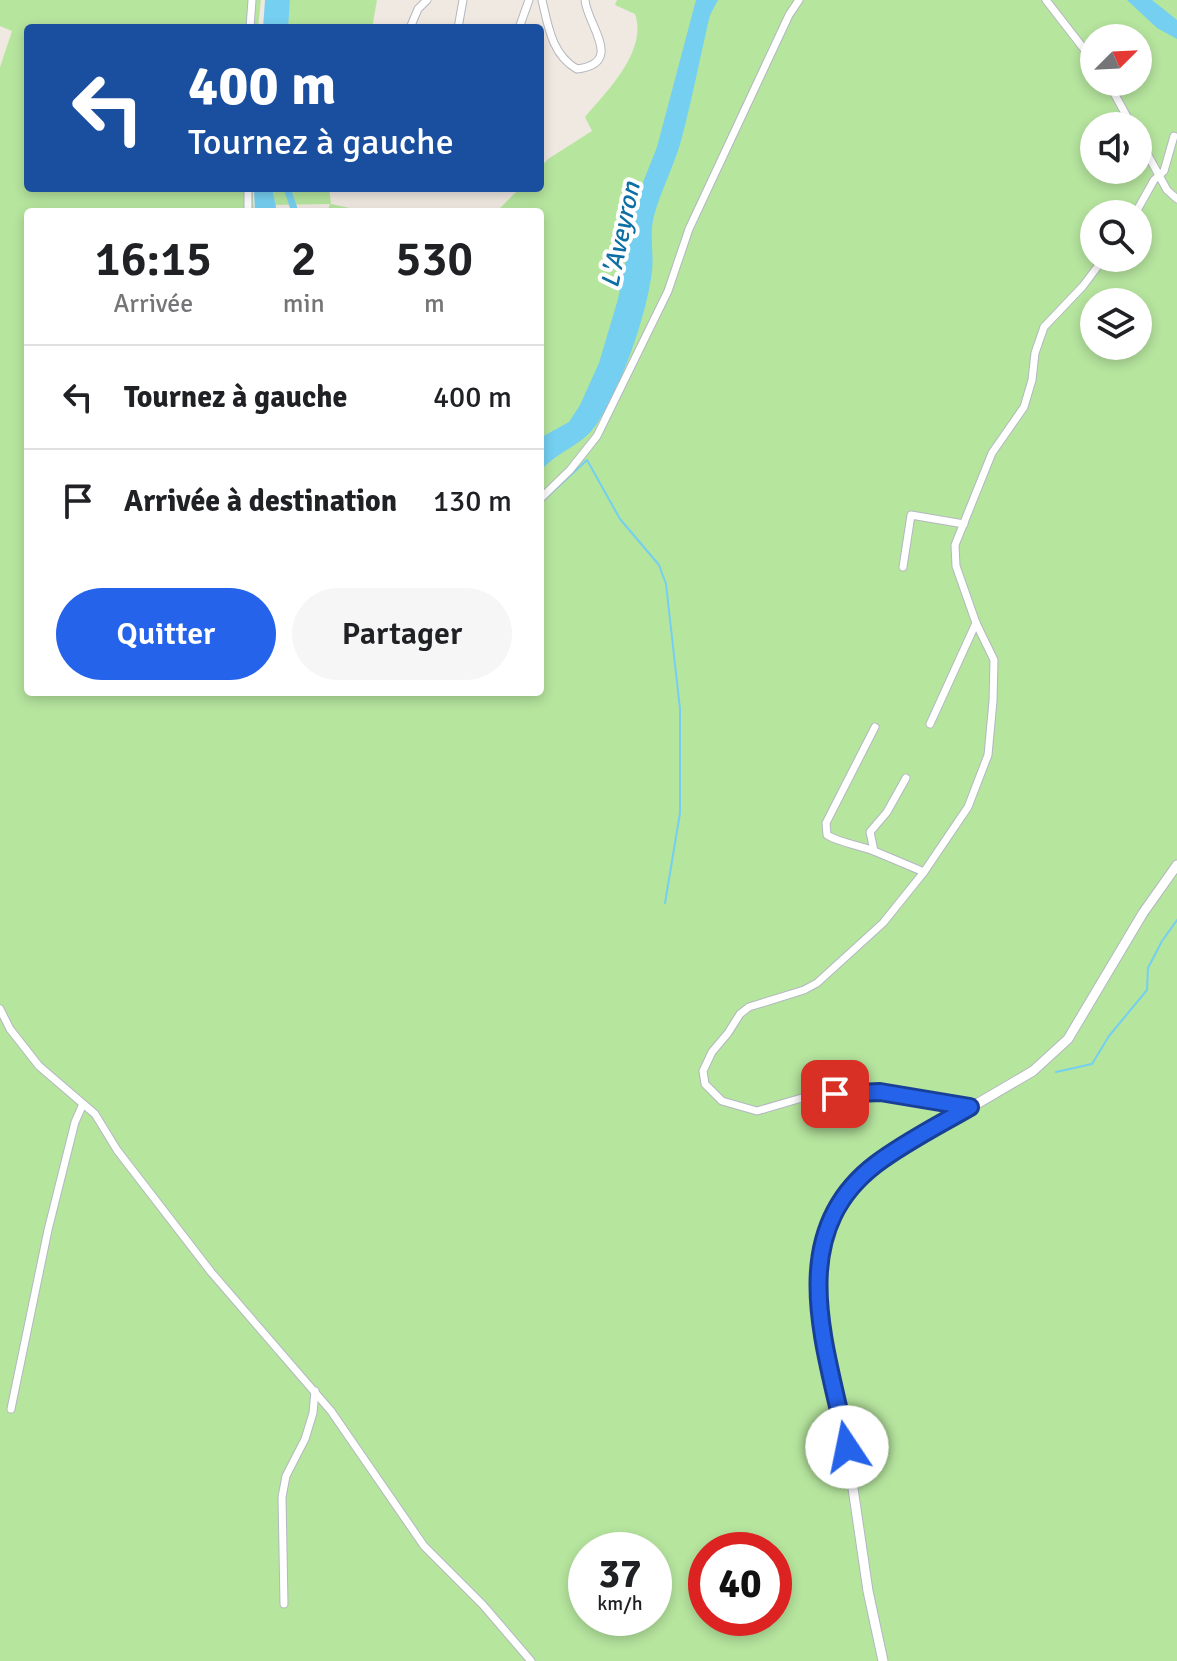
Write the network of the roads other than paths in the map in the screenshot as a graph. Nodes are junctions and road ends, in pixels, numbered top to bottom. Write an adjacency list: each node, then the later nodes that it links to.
1 (252, 0): 9 (street)
2 (427, 0): 10 (street)
3 (463, 0): 11 (street)
4 (529, 0): 12 (street)
5 (542, 0): 6 (street)
6 (585, 0)
7 (799, 0): 20 (street)
8 (1046, 0): 13 (street)
9 (250, 24)
10 (412, 24)
11 (459, 24)
12 (520, 24)
13 (1080, 44)
14 (1174, 136): 16 (street)
15 (1152, 162): 16 (street)
16 (1160, 176): 17 (street); 18 (street)
17 (1177, 199)
18 (1143, 200)
19 (1094, 272): 21 (street)
20 (544, 495)
21 (964, 524): 22 (street); 23 (street)
22 (903, 567)
23 (976, 623): 24 (street); 29 (street)
24 (930, 724)
25 (875, 727): 27 (street)
26 (906, 778): 27 (street)
27 (874, 851): 29 (street)
28 (1177, 865): 32 (street)
29 (924, 872): 32 (street)
30 (0, 1009): 31 (street)
31 (83, 1104): 33 (street); 34 (street)
32 (970, 1107): 37 (street)
33 (315, 1391): 35 (street); 36 (street)
34 (11, 1409)
35 (284, 1604)
36 (531, 1661)
37 (883, 1661)

